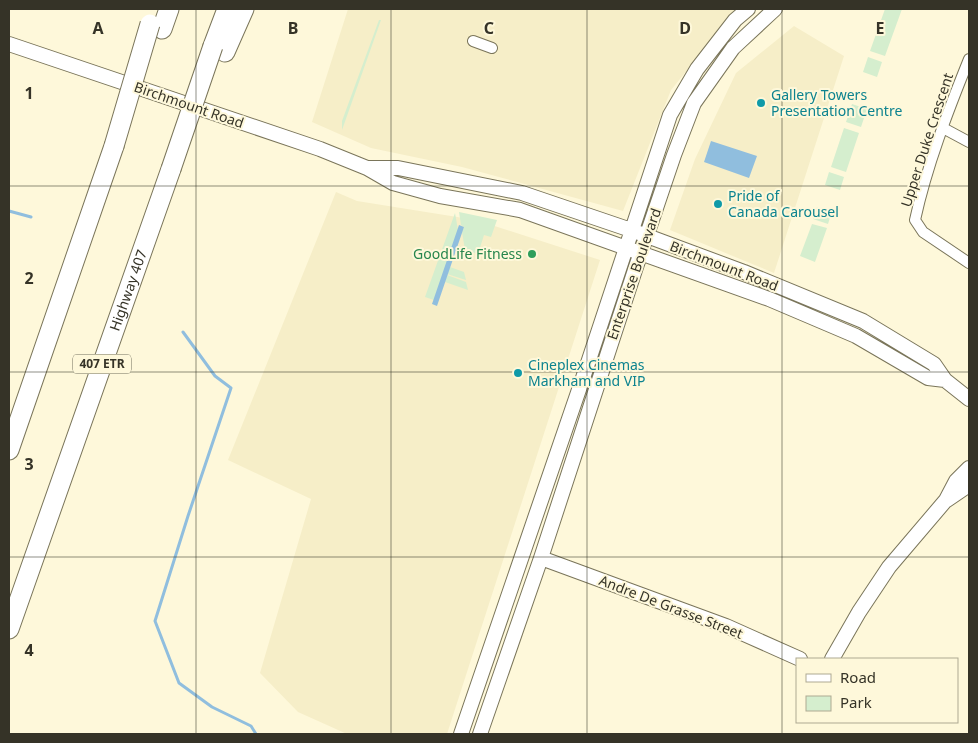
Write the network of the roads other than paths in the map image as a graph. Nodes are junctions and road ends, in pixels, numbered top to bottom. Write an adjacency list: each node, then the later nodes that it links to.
1 (169, 9): 6 (highway)
2 (228, 9): 10 (highway, Highway 407 / 407 ETR)
3 (244, 9): 10 (highway)
4 (748, 9): 15 (main road, Enterprise Boulevard)
5 (775, 9): 16 (main road, Enterprise Boulevard)
6 (155, 20): 22 (highway, bridge)
7 (473, 41): 9 (street)
8 (9, 44): 14 (main road, Birchmount Road)
9 (492, 48)
10 (219, 49): 28 (highway, Highway 407 / 407 ETR, bridge)
11 (969, 59): 12 (street, Upper Duke Crescent)
12 (943, 128): 13 (street); 19 (street, Upper Duke Crescent)
13 (969, 142)
14 (367, 168): 15 (main road, Birchmount Road); 17 (main road, Birchmount Road)
15 (631, 230): 16 (main road, Birchmount Road); 17 (main road, Enterprise Boulevard)
16 (647, 237): 18 (main road, Enterprise Boulevard); 20 (main road, Birchmount Road)
17 (625, 248): 18 (main road, Birchmount Road); 26 (main road, Enterprise Boulevard)
18 (640, 254): 20 (main road, Birchmount Road); 27 (main road, Enterprise Boulevard)
19 (969, 263)
20 (945, 380): 21 (main road, Birchmount Road)
21 (969, 399)
22 (9, 450)
23 (969, 468): 25 (main road)
24 (969, 485): 25 (main road)
25 (946, 500): 30 (main road)
26 (523, 552): 27 (street); 31 (main road, Enterprise Boulevard)
27 (540, 558): 29 (main road, Andre De Grasse Street); 32 (main road, Enterprise Boulevard)
28 (9, 629)
29 (798, 658)
30 (833, 658)
31 (461, 734)
32 (480, 734)

